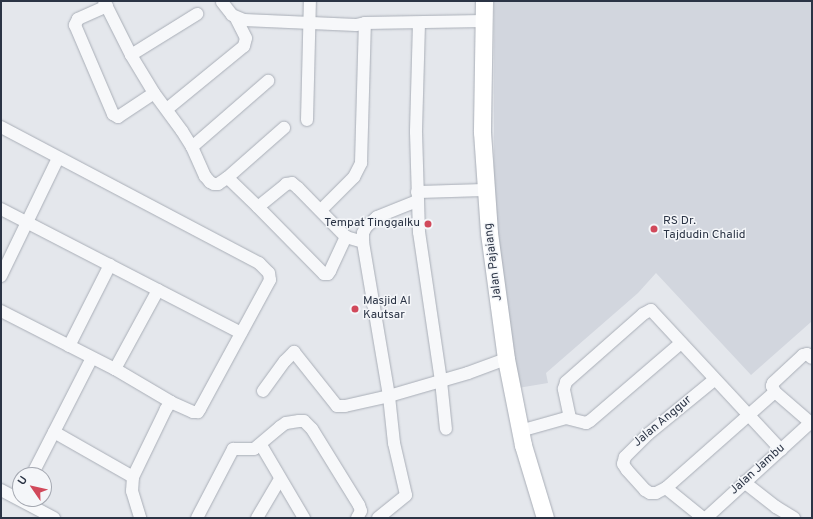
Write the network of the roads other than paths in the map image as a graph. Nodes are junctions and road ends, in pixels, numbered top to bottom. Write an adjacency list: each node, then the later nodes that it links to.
1 (310, 1): 8 (street)
2 (484, 1): 7 (main road, Jalan Pajaiang)
3 (222, 2): 6 (street)
4 (105, 3): 11 (street); 13 (street)
5 (197, 14): 11 (street)
6 (236, 18): 8 (street); 14 (street)
7 (484, 21): 10 (street); 21 (main road, Jalan Pajaiang)
8 (310, 23): 9 (street); 15 (street)
9 (365, 23): 10 (street); 25 (street)
10 (419, 23): 22 (street)
11 (131, 55): 13 (street)
12 (268, 81): 18 (street)
13 (154, 93): 14 (street)
14 (166, 109): 18 (street)
15 (307, 120)
16 (1, 127): 19 (street)
17 (284, 128): 20 (street)
18 (192, 147): 20 (street)
19 (58, 158): 26 (street); 33 (street)
20 (227, 178): 23 (street)
21 (486, 190): 22 (street); 38 (main road, Jalan Pajaiang)
22 (417, 197): 28 (street); 40 (street)
23 (258, 207): 25 (street); 27 (street)
24 (1, 209): 26 (street)
25 (321, 210): 27 (street)
26 (28, 223): 29 (street); 30 (street)
27 (346, 237): 28 (street)
28 (363, 242): 44 (street)
29 (110, 265): 31 (street); 35 (street)
30 (1, 276)
31 (158, 290): 33 (street); 39 (street)
32 (1, 311): 35 (street)
33 (241, 333): 45 (street)
34 (681, 343): 41 (street); 47 (street); 47 (street)
35 (69, 346): 36 (street)
36 (92, 358): 39 (street); 50 (street)
37 (812, 358): 43 (street)
38 (506, 359): 40 (street); 51 (main road, Jalan Pajaiang)
39 (115, 369): 45 (street)
40 (441, 380): 44 (street); 49 (street)
41 (714, 380): 46 (street); 58 (street, Jalan Anggur)
42 (263, 391): 44 (street)
43 (775, 392): 46 (street); 48 (street)
44 (389, 396): 68 (street)
45 (171, 402): 55 (street)
46 (748, 414): 53 (street); 58 (street)
47 (570, 418): 51 (street)
48 (811, 424): 53 (street, Jalan Jambu)
49 (446, 429)
50 (54, 432): 54 (street); 55 (street)
51 (520, 432): 69 (main road, Jalan Pajaiang)
52 (261, 445): 56 (street); 64 (street); 67 (street)
53 (781, 450): 57 (street, Jalan Jambu)
54 (36, 467)
55 (133, 477): 63 (street)
56 (280, 479): 65 (street); 66 (street)
57 (744, 482): 70 (street, Jalan Jambu); 71 (street)
58 (666, 488): 70 (street)
59 (1, 490): 60 (street)
60 (12, 495)
61 (34, 507): 62 (street)
62 (54, 518)
63 (140, 518)
64 (197, 518)
65 (257, 518)
66 (304, 518)
67 (358, 518)
68 (378, 518)
69 (545, 518)
70 (705, 518)
71 (794, 518)

